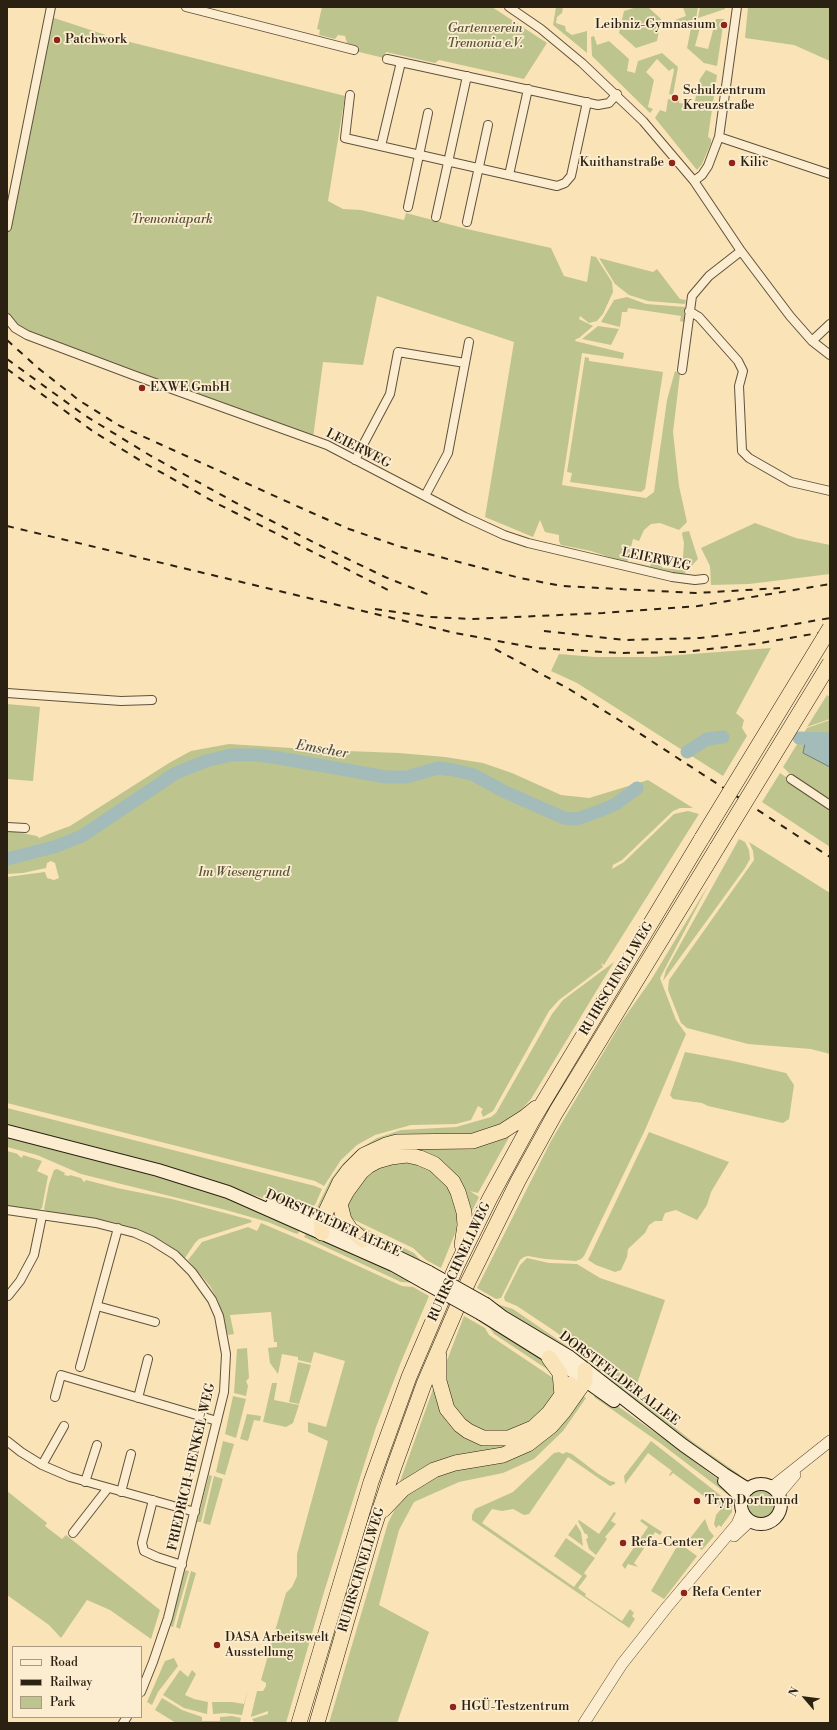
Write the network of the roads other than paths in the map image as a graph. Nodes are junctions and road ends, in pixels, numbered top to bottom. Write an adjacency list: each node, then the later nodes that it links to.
1 (51, 7): 26 (street)
2 (186, 7): 5 (street)
3 (508, 7): 10 (street)
4 (737, 7): 15 (street)
5 (354, 50)
6 (387, 59): 7 (street)
7 (401, 62): 8 (street); 16 (street)
8 (467, 76): 9 (street); 18 (street)
9 (528, 90): 12 (street); 21 (street)
10 (617, 94): 12 (street); 22 (street)
11 (350, 95): 16 (street)
12 (587, 102): 21 (street)
13 (428, 113): 17 (street)
14 (488, 125): 19 (street)
15 (719, 138): 20 (street); 22 (street)
16 (381, 146): 17 (street)
17 (420, 155): 18 (street); 23 (street)
18 (448, 161): 19 (street); 24 (street)
19 (479, 168): 21 (street); 25 (street)
20 (830, 174)
21 (509, 175)
22 (694, 181): 27 (street)
23 (408, 207)
24 (436, 217)
25 (467, 222)
26 (7, 227)
27 (741, 251): 28 (street); 31 (street)
28 (689, 311): 35 (street); 37 (street)
29 (7, 318): 36 (street, LEIERWEG)
30 (830, 324): 31 (street)
31 (812, 341): 33 (street)
32 (469, 342): 34 (street)
33 (830, 355)
34 (465, 363): 36 (street); 38 (street)
35 (682, 370)
36 (355, 460): 38 (street, LEIERWEG)
37 (830, 491)
38 (425, 496): 39 (street, LEIERWEG)
39 (704, 579)
40 (830, 628): 48 (highway, RUHRSCHNELLWEG, bridge)
41 (830, 663): 62 (highway, RUHRSCHNELLWEG, bridge)
42 (7, 693): 43 (street)
43 (152, 700)
44 (790, 779): 45 (street)
45 (830, 805)
46 (7, 827): 47 (street)
47 (25, 828)
48 (549, 1091): 53 (highway); 56 (highway, RUHRSCHNELLWEG)
49 (7, 1131): 53 (main road, DORSTFELDER ALLEE)
50 (340, 1204): 53 (highway); 55 (highway); 56 (highway)
51 (7, 1210): 52 (street, FRIEDRICH-HENKEL-WEG)
52 (42, 1216): 54 (street, FRIEDRICH-HENKEL-WEG); 58 (street)
53 (324, 1227): 55 (main road, DORSTFELDER ALLEE); 57 (main road, DORSTFELDER ALLEE)
54 (118, 1228): 59 (street); 70 (street, FRIEDRICH-HENKEL-WEG)
55 (363, 1240): 57 (main road, DORSTFELDER ALLEE)
56 (456, 1267): 89 (highway, RUHRSCHNELLWEG)
57 (427, 1277): 60 (main road, DORSTFELDER ALLEE, bridge)
58 (8, 1296)
59 (97, 1306): 61 (street); 65 (street)
60 (483, 1309): 63 (main road, DORSTFELDER ALLEE); 66 (main road, DORSTFELDER ALLEE)
61 (154, 1322)
62 (443, 1339): 67 (highway); 85 (highway, RUHRSCHNELLWEG)
63 (549, 1358): 66 (main road, DORSTFELDER ALLEE); 67 (highway)
64 (148, 1359): 69 (street)
65 (80, 1367)
66 (582, 1375): 67 (highway); 81 (main road, DORSTFELDER ALLEE); 85 (highway)
67 (562, 1395)
68 (55, 1397): 69 (street)
69 (138, 1398): 70 (street)
70 (218, 1421): 83 (street, FRIEDRICH-HENKEL-WEG)
71 (64, 1426): 76 (street)
72 (7, 1441): 76 (street)
73 (830, 1441): 79 (street)
74 (97, 1445): 77 (street)
75 (131, 1454): 80 (street)
76 (42, 1465): 77 (street)
77 (85, 1482): 78 (street)
78 (108, 1488): 80 (street); 86 (street)
79 (775, 1491): 81 (main road); 84 (main road)
80 (121, 1492): 82 (street)
81 (745, 1493): 84 (main road)
82 (152, 1500): 83 (street); 87 (street, FRIEDRICH-HENKEL-WEG)
83 (195, 1512): 87 (street, FRIEDRICH-HENKEL-WEG)
84 (746, 1517): 91 (street)
85 (373, 1530): 90 (highway, RUHRSCHNELLWEG)
86 (73, 1534)
87 (182, 1565): 88 (street, FRIEDRICH-HENKEL-WEG)
88 (142, 1689)
89 (299, 1723)
90 (317, 1723)
91 (584, 1723)

